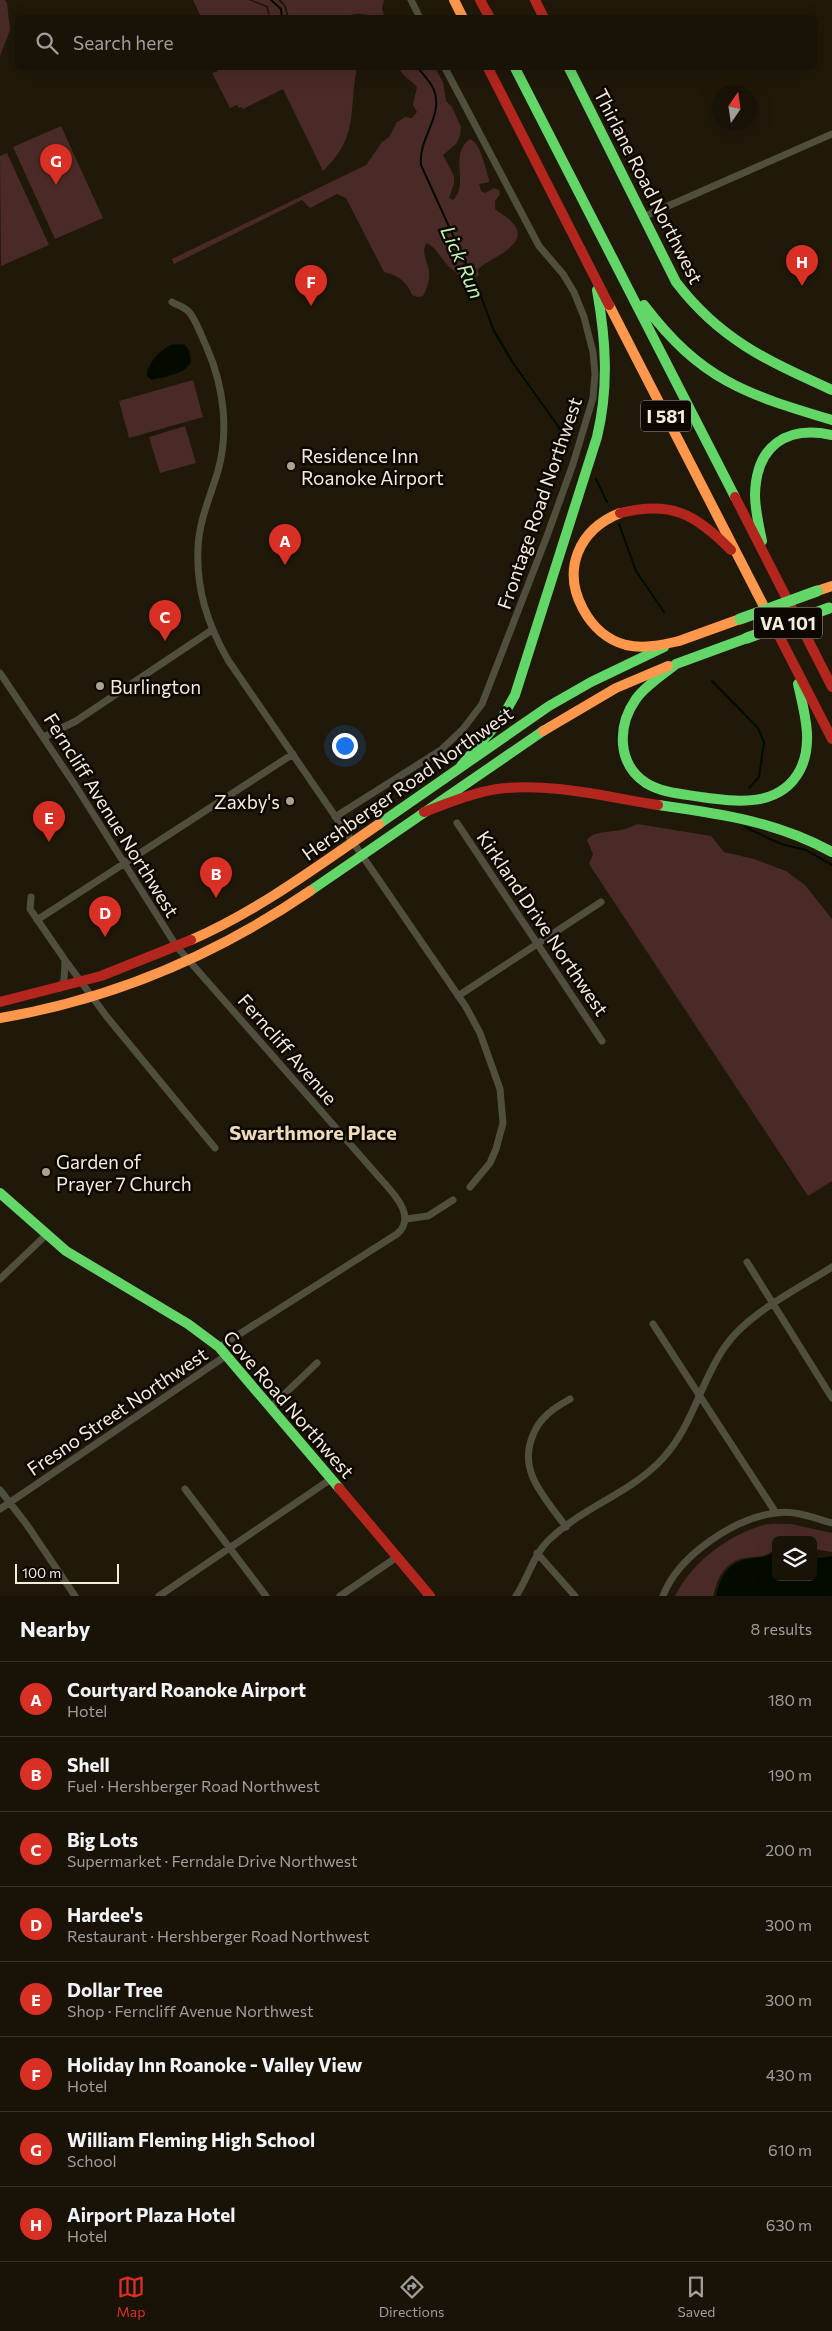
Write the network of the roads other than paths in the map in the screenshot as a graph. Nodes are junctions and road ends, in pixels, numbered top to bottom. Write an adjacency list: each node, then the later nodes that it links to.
1 (411, 0): 5 (street)
2 (454, 0): 6 (main road)
3 (480, 0): 7 (main road)
4 (535, 0): 8 (main road)
5 (418, 15)
6 (462, 15)
7 (488, 15)
8 (542, 15)
9 (446, 70): 38 (street, Frontage Road Northwest)
10 (489, 70): 15 (main road, I 581)
11 (516, 70): 16 (main road, I 581)
12 (570, 70): 14 (main road, Thirlane Road Northwest)
13 (832, 134): 14 (street)
14 (643, 217): 18 (main road, Thirlane Road Northwest)
15 (594, 274): 22 (main road, I 581); 36 (main road)
16 (627, 284): 19 (main road); 21 (main road, I 581)
17 (172, 302): 25 (street)
18 (832, 390)
19 (832, 420)
20 (832, 435): 21 (main road)
21 (764, 554): 27 (main road, I 581)
22 (740, 558): 26 (main road); 29 (main road, I 581)
23 (832, 586): 26 (main road, Hershberger Road Northwest / VA 101, bridge)
24 (831, 607): 28 (main road, Hershberger Road Northwest / VA 101, bridge)
25 (212, 630): 33 (street); 35 (street)
26 (679, 642): 36 (main road, Hershberger Road Northwest / VA 101)
27 (818, 659): 31 (main road); 32 (main road, I 581)
28 (676, 664): 29 (main road); 37 (main road, Hershberger Road Northwest / VA 101)
29 (794, 666): 34 (main road, I 581)
30 (0, 673): 33 (street, Ferncliff Avenue Northwest)
31 (832, 673)
32 (832, 687)
33 (44, 737): 43 (street, Ferncliff Avenue Northwest)
34 (832, 739)
35 (293, 754): 38 (street); 43 (street)
36 (461, 766): 40 (main road, Hershberger Road Northwest / VA 101)
37 (424, 812): 41 (main road); 42 (main road, Hershberger Road Northwest / VA 101)
38 (335, 817): 40 (street)
39 (457, 823): 47 (street, Kirkland Drive Northwest)
40 (352, 842): 42 (street); 48 (main road, Hershberger Road Northwest / VA 101)
41 (832, 852)
42 (361, 855): 50 (main road, Hershberger Road Northwest / VA 101); 55 (street)
43 (125, 865): 46 (street); 48 (street, Ferncliff Avenue Northwest)
44 (30, 897): 46 (street)
45 (601, 902): 47 (street)
46 (37, 920): 49 (street)
47 (538, 944): 55 (street); 58 (street, Kirkland Drive Northwest)
48 (177, 946): 50 (street, Ferncliff Avenue Northwest); 52 (main road, Hershberger Road Northwest / VA 101)
49 (64, 960): 52 (street); 53 (street)
50 (187, 960): 51 (street, Ferncliff Avenue Northwest); 54 (main road, Hershberger Road Northwest / VA 101)
51 (198, 972): 63 (street, Ferncliff Avenue)
52 (81, 982): 53 (main road, Hershberger Road Northwest / VA 101); 54 (street)
53 (60, 988): 56 (main road, Hershberger Road Northwest / VA 101)
54 (91, 996): 57 (main road, Hershberger Road Northwest / VA 101); 59 (street)
55 (458, 996): 60 (street)
56 (0, 1002)
57 (0, 1018)
58 (602, 1041)
59 (215, 1148)
60 (470, 1187)
61 (0, 1194): 64 (main road, Cove Road Northwest)
62 (453, 1200): 63 (street)
63 (406, 1219): 70 (street, Fresno Street Northwest)
64 (46, 1235): 67 (street); 70 (main road, Cove Road Northwest)
65 (747, 1262): 68 (street)
66 (832, 1267): 68 (street)
67 (0, 1279)
68 (773, 1304): 72 (street); 73 (street)
69 (653, 1324): 72 (street)
70 (223, 1351): 75 (main road, Cove Road Northwest); 79 (street, Fresno Street Northwest)
71 (316, 1363): 75 (street)
72 (700, 1396): 81 (street); 83 (street)
73 (832, 1398)
74 (570, 1399): 83 (street)
75 (271, 1407): 76 (main road, Cove Road Northwest)
76 (332, 1479): 84 (street); 86 (main road, Cove Road Northwest)
77 (185, 1489): 84 (street)
78 (0, 1490): 79 (street)
79 (10, 1502): 80 (street, Fresno Street Northwest); 87 (street)
80 (0, 1508)
81 (776, 1512): 82 (street); 94 (street)
82 (832, 1523)
83 (566, 1527): 85 (street)
84 (230, 1549): 88 (street); 89 (street)
85 (538, 1554): 92 (street); 93 (street)
86 (398, 1557): 90 (street); 91 (main road, Cove Road Northwest)
87 (75, 1596)
88 (159, 1596)
89 (266, 1596)
90 (340, 1596)
91 (430, 1596)
92 (516, 1596)
93 (575, 1596)
94 (663, 1596)

